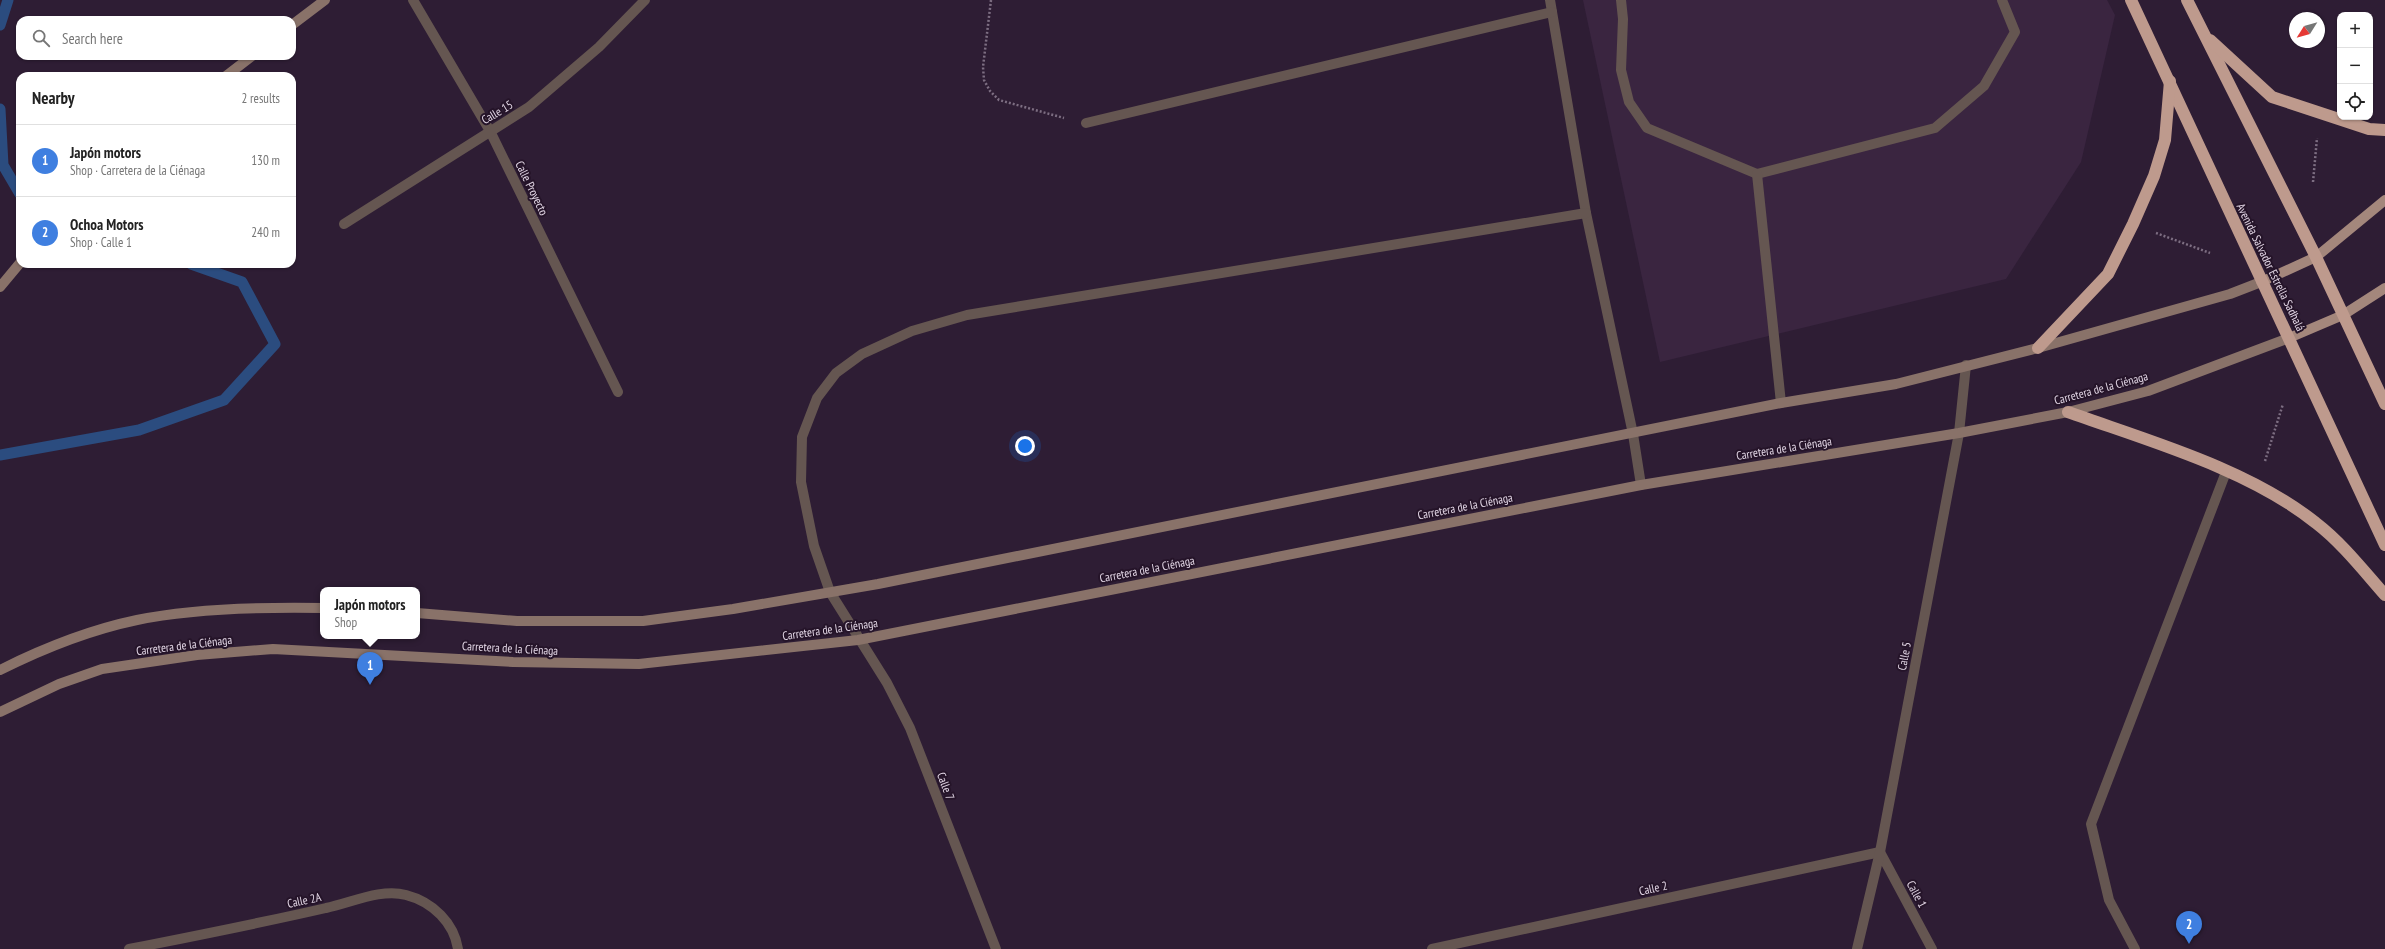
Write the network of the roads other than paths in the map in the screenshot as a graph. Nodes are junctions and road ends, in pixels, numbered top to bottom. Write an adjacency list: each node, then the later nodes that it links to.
1 (325, 0): 10 (street)
2 (412, 0): 17 (street, Calle Proyecto)
3 (645, 0): 17 (street, Calle 15)
4 (1550, 0): 9 (street)
5 (1621, 0): 18 (street)
6 (2002, 0): 18 (street)
7 (2132, 0): 14 (highway, Avenida Salvador Estrella Sadhalá)
8 (2187, 0): 11 (highway)
9 (1552, 12): 15 (street); 20 (street)
10 (296, 23)
11 (2204, 35): 16 (highway); 22 (highway)
12 (247, 60): 13 (street)
13 (231, 72)
14 (2170, 80): 24 (highway, Avenida Salvador Estrella Sadhalá); 29 (highway)
15 (1086, 123)
16 (2385, 130)
17 (490, 131): 21 (street, Calle 15); 31 (street, Calle Proyecto)
18 (1757, 174): 32 (street)
19 (2385, 200): 22 (main road)
20 (1586, 213): 36 (street); 40 (street, Calle 7)
21 (344, 224)
22 (2316, 257): 24 (main road); 27 (highway)
23 (17, 268): 25 (street)
24 (2261, 282): 28 (highway, Avenida Salvador Estrella Sadhalá); 29 (street)
25 (0, 287)
26 (2385, 288): 27 (main road)
27 (2343, 315): 28 (main road); 33 (highway)
28 (2289, 338): 34 (street, Carretera de la Ciénaga); 39 (highway, Avenida Salvador Estrella Sadhalá)
29 (2038, 348): 30 (street)
30 (1966, 365): 32 (street); 35 (street, Calle 5)
31 (618, 392)
32 (1781, 403): 36 (street)
33 (2385, 404)
34 (2068, 412): 35 (street, Carretera de la Ciénaga); 37 (highway)
35 (1959, 433): 38 (street, Carretera de la Ciénaga); 47 (street, Calle 5)
36 (1633, 434): 38 (street); 40 (street)
37 (2226, 472): 41 (highway); 54 (street)
38 (1641, 485): 44 (street, Carretera de la Ciénaga)
39 (2385, 545)
40 (830, 592): 43 (street); 44 (street, Calle 7)
41 (2385, 595)
42 (320, 608): 45 (street)
43 (420, 613)
44 (858, 640): 46 (street, Carretera de la Ciénaga); 50 (street, Calle 7)
45 (0, 670)
46 (0, 712)
47 (1880, 852): 51 (street, Calle 2); 52 (street, Calle 5); 53 (street, Calle 1)
48 (129, 949): 49 (street, Calle 2A)
49 (458, 949)
50 (996, 949)
51 (1432, 949)
52 (1857, 949)
53 (1932, 949)
54 (2135, 949)

